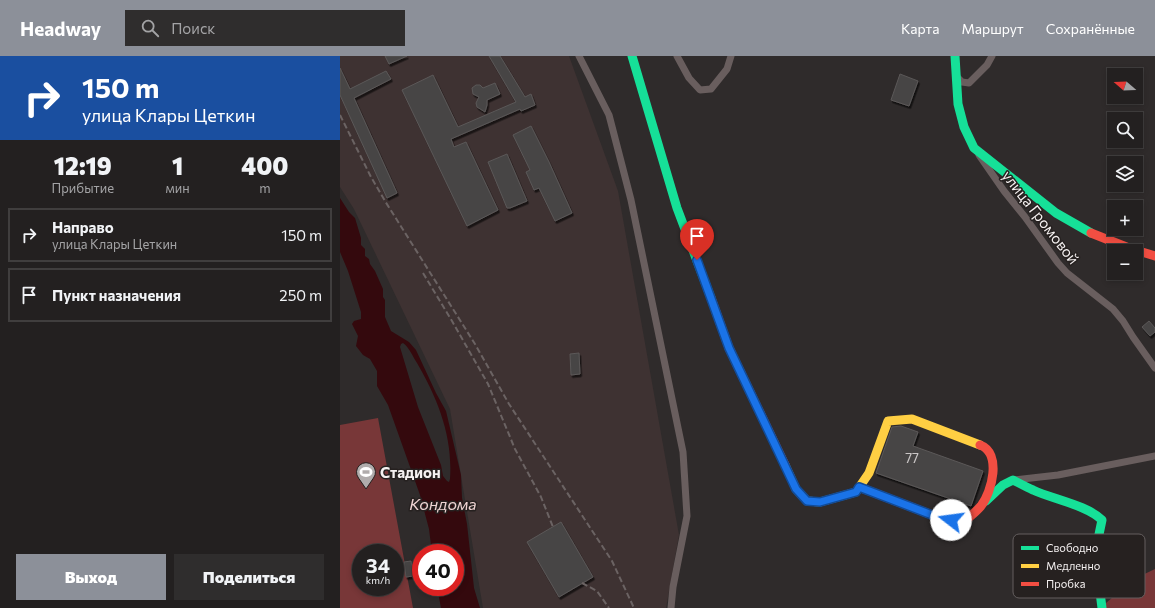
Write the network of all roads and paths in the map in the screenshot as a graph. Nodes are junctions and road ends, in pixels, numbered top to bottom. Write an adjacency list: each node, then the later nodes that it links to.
1 (580, 56): 17 (street)
2 (632, 56): 13 (street)
3 (677, 56): 4 (street)
4 (731, 56)
5 (955, 56): 7 (street)
6 (992, 56): 7 (street)
7 (956, 76): 8 (street)
8 (974, 148): 9 (street); 10 (street, улица Громовой)
9 (1155, 256)
10 (1155, 368)
11 (1155, 456): 12 (street)
12 (1013, 480): 14 (street); 15 (street)
13 (859, 487): 14 (street); 14 (street)
14 (982, 505)
15 (1099, 534)
16 (1101, 598): 18 (street)
17 (671, 608)
18 (1102, 608)

